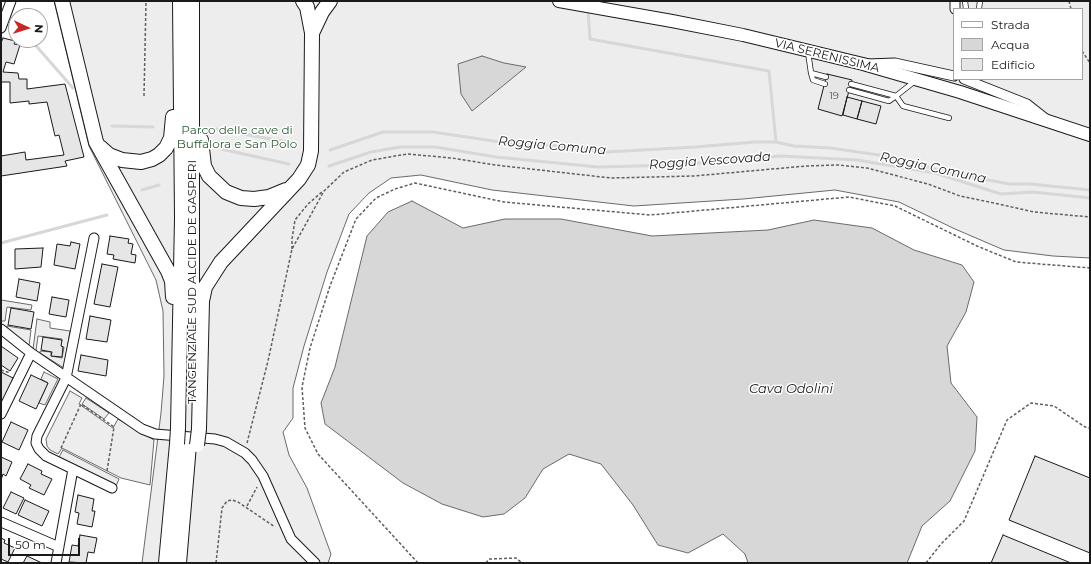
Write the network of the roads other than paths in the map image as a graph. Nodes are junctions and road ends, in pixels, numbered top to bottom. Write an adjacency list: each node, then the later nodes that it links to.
1 (11, 1): 8 (street)
2 (180, 1): 25 (highway); 31 (highway, TANGENZIALE SUD ALCIDE DE GASPERI)
3 (192, 1): 10 (highway, TANGENZIALE SUD ALCIDE DE GASPERI)
4 (303, 1): 9 (highway)
5 (330, 1): 9 (highway)
6 (559, 1): 11 (main road, VIA SERENISSIMA)
7 (63, 2): 25 (highway)
8 (1, 28)
9 (312, 33): 26 (highway)
10 (192, 44): 26 (highway); 33 (highway, TANGENZIALE SUD ALCIDE DE GASPERI)
11 (807, 51): 12 (main road, VIA SERENISSIMA); 13 (lane)
12 (863, 64): 14 (street); 16 (main road, VIA SERENISSIMA)
13 (812, 73): 15 (lane); 18 (lane)
14 (953, 76)
15 (826, 77)
16 (916, 80): 21 (lane); 23 (main road, VIA SERENISSIMA)
17 (969, 80): 23 (street)
18 (825, 84)
19 (851, 84): 21 (lane)
20 (849, 90): 21 (lane)
21 (896, 96): 22 (lane)
22 (949, 118)
23 (1047, 120): 24 (main road, VIA SERENISSIMA)
24 (1090, 135)
25 (96, 142): 31 (highway)
26 (290, 189): 33 (highway)
27 (94, 238): 30 (street)
28 (1, 329): 29 (street)
29 (31, 353): 30 (street); 32 (street)
30 (66, 378): 35 (street); 42 (street)
31 (180, 402): 33 (highway, TANGENZIALE SUD ALCIDE DE GASPERI)
32 (1, 414)
33 (189, 429): 34 (highway, TANGENZIALE SUD ALCIDE DE GASPERI)
34 (188, 444): 40 (highway, TANGENZIALE SUD ALCIDE DE GASPERI); 41 (highway, TANGENZIALE SUD ALCIDE DE GASPERI)
35 (73, 469): 36 (street); 38 (street)
36 (112, 488)
37 (1, 522): 38 (street)
38 (59, 547): 39 (street)
39 (56, 563)
40 (166, 563)
41 (178, 563)
42 (315, 563)

